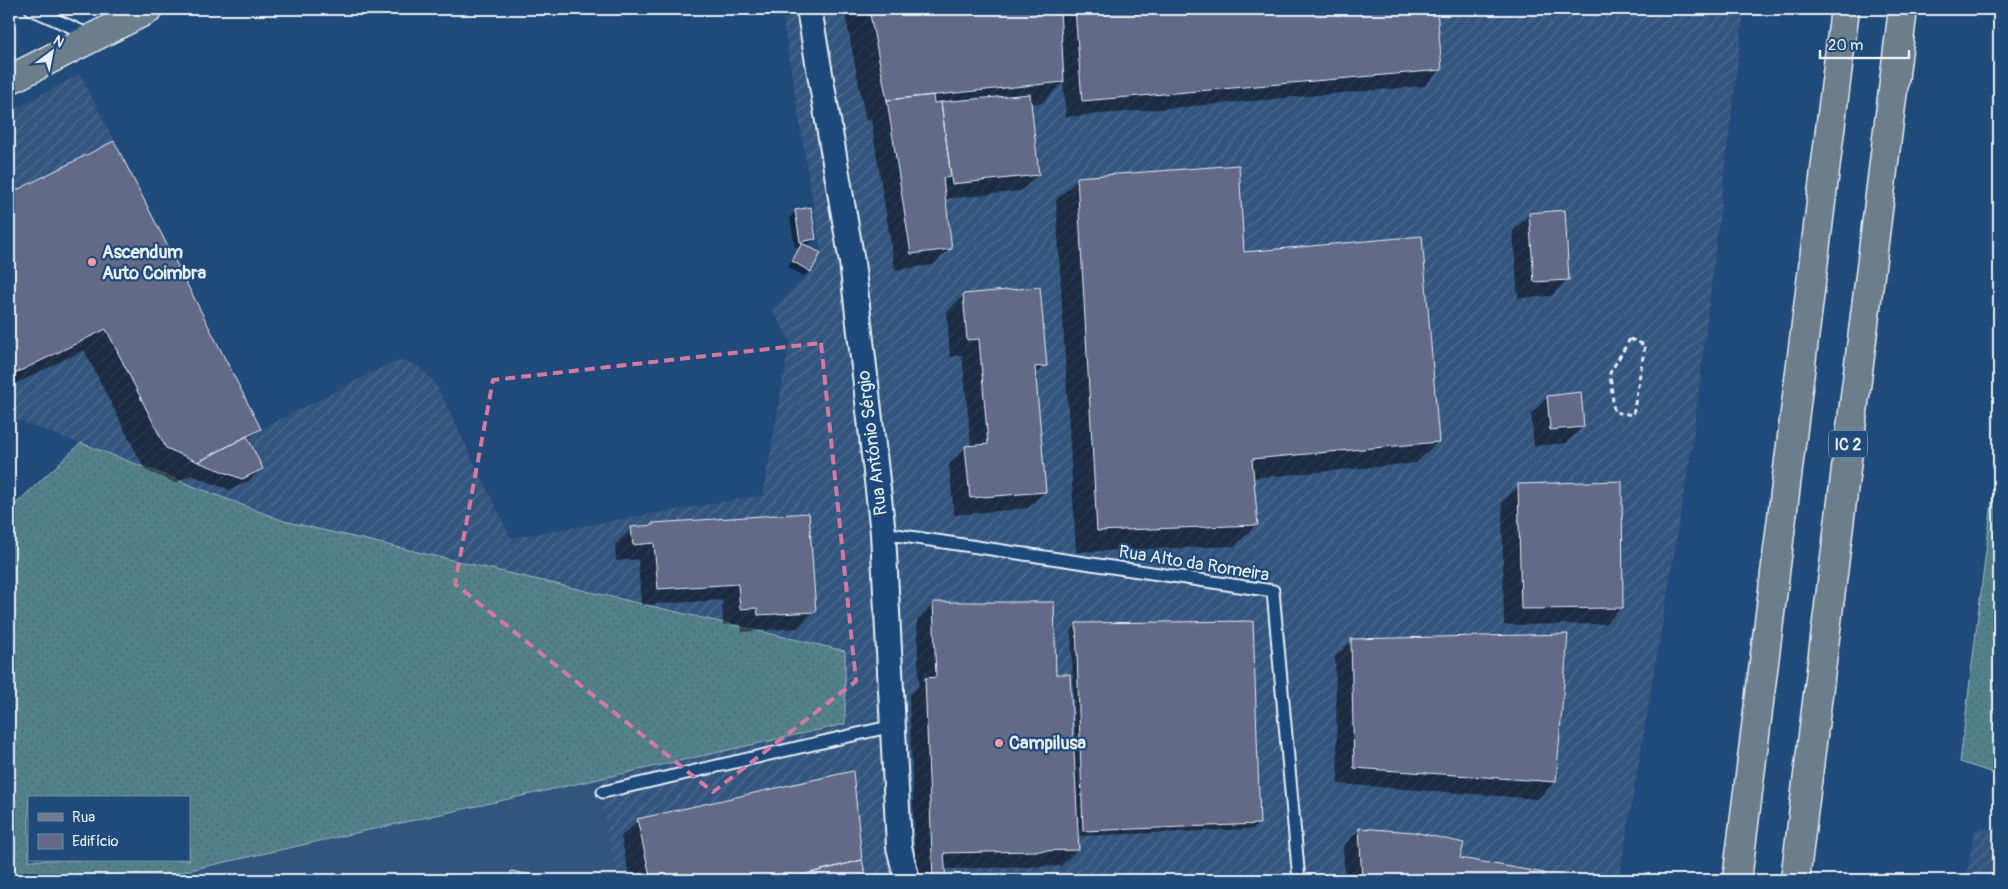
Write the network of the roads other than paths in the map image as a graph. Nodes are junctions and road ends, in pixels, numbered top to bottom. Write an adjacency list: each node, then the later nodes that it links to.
1 (31, 9): 6 (lane)
2 (149, 9): 6 (main road)
3 (809, 9): 8 (street, Rua António Sérgio)
4 (1845, 9): 13 (main road)
5 (1903, 9): 14 (main road, IC 2)
6 (93, 37): 7 (main road)
7 (9, 80)
8 (883, 533): 9 (street, Rua António Sérgio); 12 (lane, Rua Alto da Romeira)
9 (893, 726): 10 (lane); 11 (street, Rua António Sérgio)
10 (603, 792)
11 (906, 880)
12 (1299, 880)
13 (1737, 880)
14 (1795, 880)

